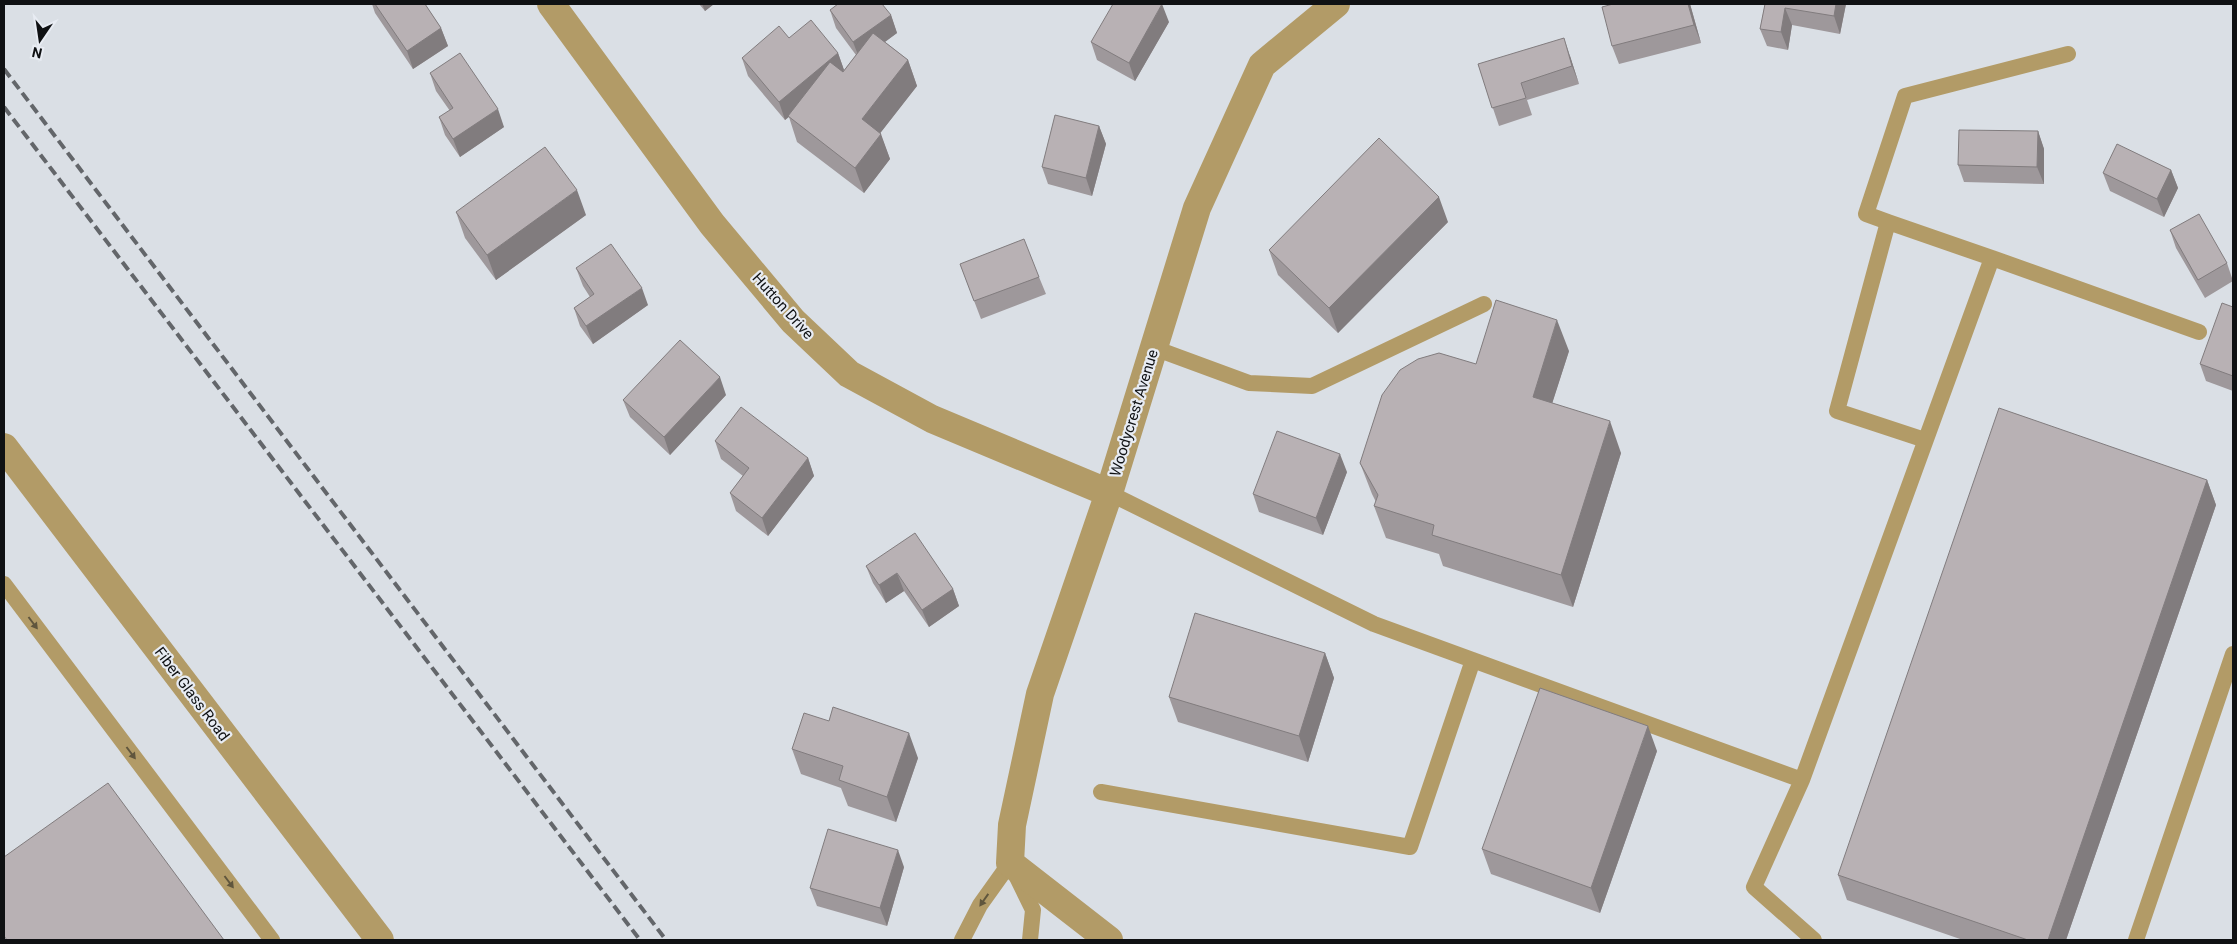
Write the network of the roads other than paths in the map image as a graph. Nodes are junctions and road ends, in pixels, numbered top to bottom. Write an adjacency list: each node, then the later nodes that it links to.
1 (551, 4): 11 (street, Hutton Drive)
2 (1336, 4): 8 (street, Woodycrest Avenue)
3 (2068, 54): 4 (lane)
4 (1888, 222): 5 (lane); 9 (lane)
5 (1992, 258): 7 (lane); 9 (lane)
6 (1484, 304): 8 (lane)
7 (2199, 332)
8 (1154, 348): 11 (street, Woodycrest Avenue)
9 (1926, 440): 15 (lane)
10 (4, 447): 19 (street, Fiber Glass Road)
11 (1110, 493): 14 (lane); 17 (street, Woodycrest Avenue)
12 (4, 584): 18 (lane, one-way to 18)
13 (2233, 654): 24 (lane)
14 (1473, 660): 15 (lane); 16 (lane)
15 (1802, 780): 23 (lane)
16 (1101, 792)
17 (1010, 863): 20 (lane, one-way to 20); 21 (lane); 22 (street)
18 (272, 940)
19 (380, 940)
20 (962, 940)
21 (1030, 940)
22 (1109, 940)
23 (1814, 940)
24 (2136, 940)

